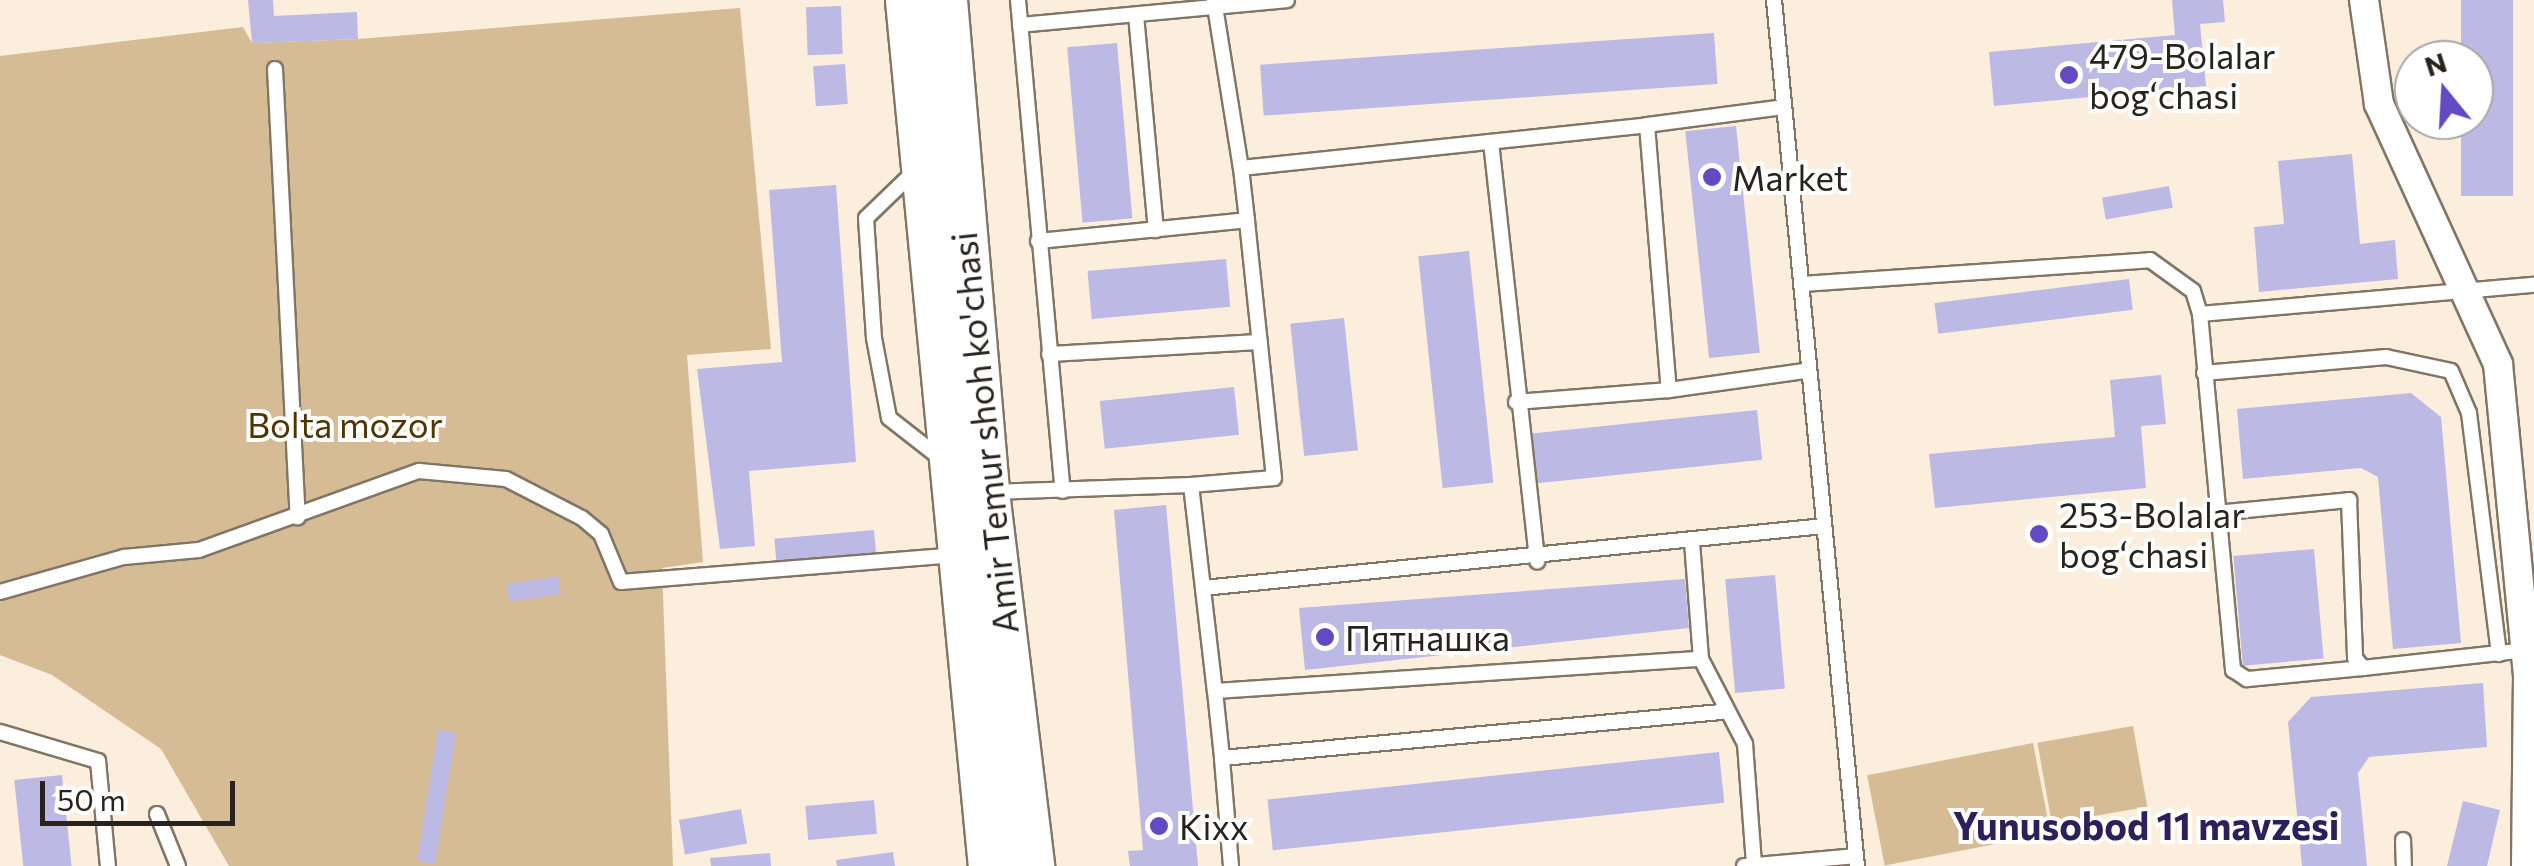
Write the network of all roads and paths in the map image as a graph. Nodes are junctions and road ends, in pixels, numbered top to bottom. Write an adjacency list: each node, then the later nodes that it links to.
1 (908, 0): 14 (main road, Amir Temur shoh ko'chasi)
2 (944, 0): 32 (main road, Amir Temur shoh ko'chasi)
3 (1018, 0): 9 (lane)
4 (1287, 0): 7 (lane)
5 (1774, 0): 11 (lane)
6 (2364, 0): 21 (street)
7 (1214, 4): 8 (lane); 15 (lane)
8 (1136, 14): 9 (lane); 17 (lane)
9 (1020, 25): 18 (lane)
10 (275, 68): 34 (lane)
11 (1784, 107): 12 (lane); 19 (lane)
12 (1647, 125): 13 (lane); 27 (lane)
13 (1491, 142): 15 (lane); 28 (lane)
14 (922, 166): 29 (main road, Amir Temur shoh ko'chasi); 29 (lane)
15 (1241, 168): 16 (lane)
16 (1247, 220): 17 (lane); 23 (lane)
17 (1156, 230): 18 (lane)
18 (1038, 241): 24 (lane)
19 (1802, 284): 22 (lane); 25 (lane)
20 (2534, 285): 21 (lane)
21 (2460, 288): 22 (lane); 42 (street)
22 (2200, 314): 26 (lane)
23 (1260, 342): 24 (lane); 30 (lane)
24 (1049, 354): 31 (lane)
25 (1806, 371): 27 (lane); 35 (lane)
26 (2204, 373): 33 (lane); 42 (lane)
27 (1669, 390): 28 (lane)
28 (1516, 402): 38 (lane)
29 (948, 464): 37 (main road, Amir Temur shoh ko'chasi)
30 (1191, 486): 31 (lane); 39 (lane)
31 (1063, 491): 32 (lane)
32 (986, 492): 56 (main road, Amir Temur shoh ko'chasi)
33 (2215, 514): 43 (lane); 43 (lane)
34 (298, 516): 37 (lane); 40 (lane)
35 (1824, 526): 36 (lane); 50 (lane)
36 (1692, 542): 38 (lane); 41 (lane)
37 (956, 556): 55 (main road, Amir Temur shoh ko'chasi)
38 (1537, 560): 39 (lane)
39 (1204, 588): 44 (lane)
40 (0, 592)
41 (1701, 660): 44 (lane); 45 (lane)
42 (2522, 664): 43 (lane); 60 (street)
43 (2364, 668)
44 (1215, 691): 47 (lane)
45 (1721, 712): 47 (lane); 52 (lane)
46 (0, 732): 53 (lane)
47 (1222, 758): 57 (lane)
48 (157, 814): 54 (lane)
49 (2402, 840): 59 (lane)
50 (1856, 861): 51 (lane)
51 (1790, 864): 52 (lane)
52 (1754, 865): 58 (lane)
53 (108, 866)
54 (178, 866)
55 (990, 866)
56 (1031, 866)
57 (1231, 866)
58 (1744, 866)
59 (2404, 866)
60 (2526, 866)

